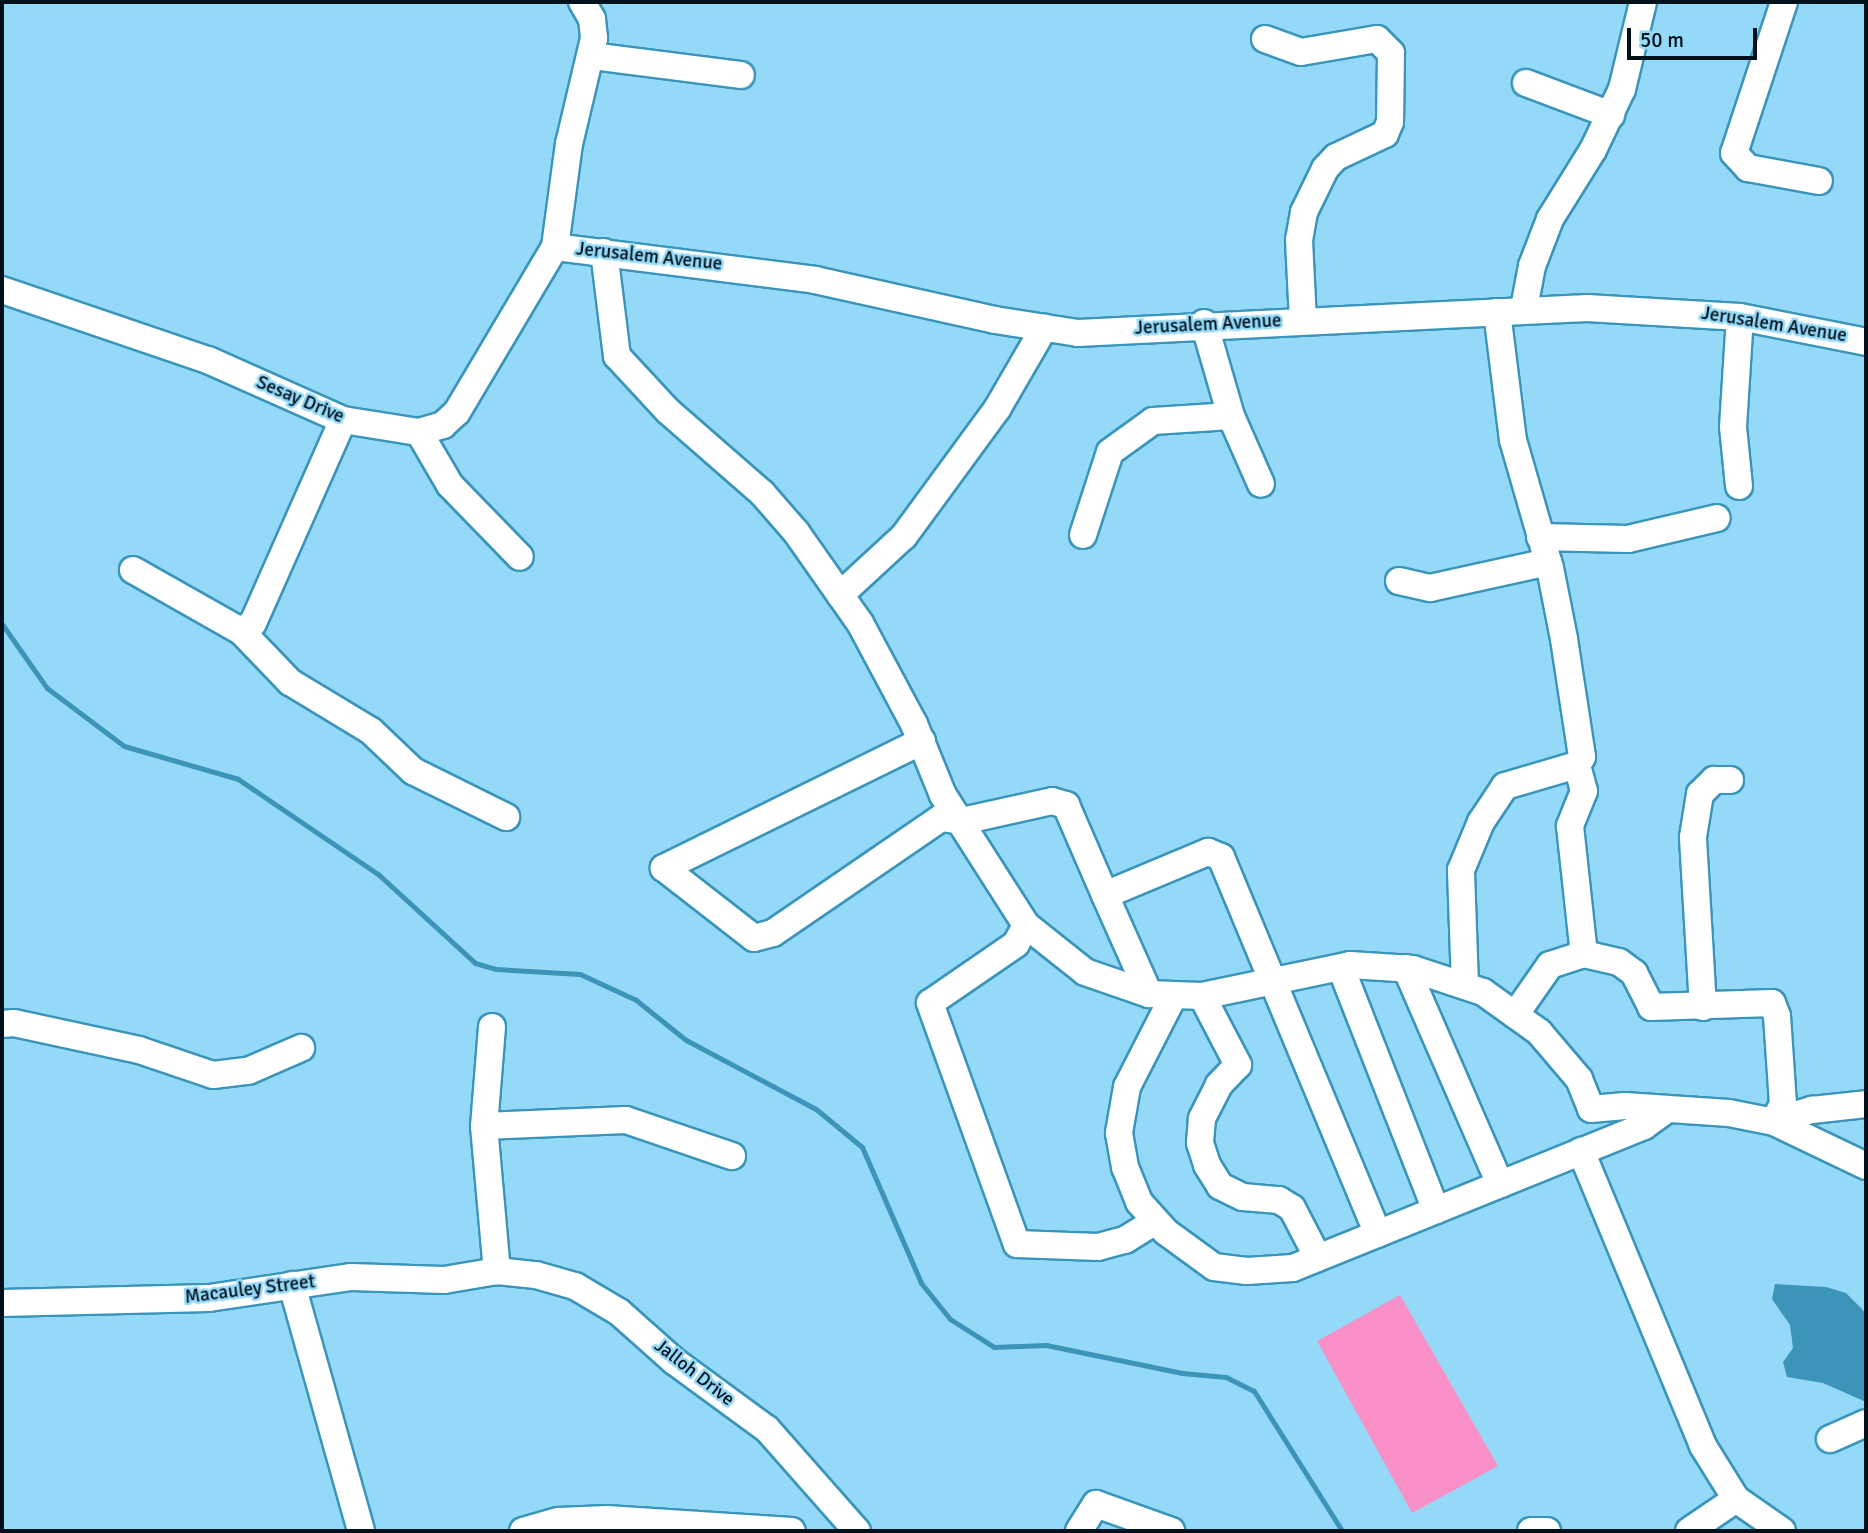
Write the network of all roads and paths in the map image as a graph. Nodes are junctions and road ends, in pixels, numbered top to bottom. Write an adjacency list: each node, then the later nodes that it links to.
1 (582, 2): 5 (street)
2 (1643, 2): 8 (street)
3 (1784, 2): 9 (street)
4 (1265, 38): 16 (street)
5 (592, 56): 6 (street); 10 (street)
6 (741, 75)
7 (1526, 83): 8 (street)
8 (1611, 115): 13 (street)
9 (1819, 181)
10 (555, 247): 11 (street, Jerusalem Avenue); 22 (street)
11 (604, 252): 18 (street, Jerusalem Avenue); 32 (street)
12 (2, 290): 21 (street, Sesay Drive)
13 (1524, 309): 14 (street, Jerusalem Avenue); 15 (street, Jerusalem Avenue)
14 (1497, 312): 16 (street, Jerusalem Avenue); 27 (street)
15 (1740, 317): 19 (street, Jerusalem Avenue); 24 (street)
16 (1303, 321): 17 (street, Jerusalem Avenue)
17 (1204, 323): 18 (street, Jerusalem Avenue); 20 (street)
18 (1044, 328): 32 (street)
19 (1866, 342)
20 (1231, 416): 23 (street); 26 (street)
21 (343, 420): 22 (street, Sesay Drive); 33 (street)
22 (419, 432): 28 (street)
23 (1261, 484)
24 (1739, 486)
25 (1717, 518): 27 (street)
26 (1083, 535)
27 (1541, 537): 29 (street)
28 (520, 557)
29 (1548, 562): 31 (street); 35 (street)
30 (133, 570): 33 (street)
31 (1399, 581)
32 (840, 595): 34 (street)
33 (241, 631): 37 (street)
34 (922, 741): 38 (street); 38 (street)
35 (1577, 765): 41 (street); 45 (street)
36 (1730, 780): 48 (street)
37 (506, 817)
38 (962, 821): 39 (street); 40 (street)
39 (1105, 895): 44 (street); 46 (street)
40 (1026, 925): 46 (street); 62 (street)
41 (1584, 954): 48 (street); 49 (street)
42 (1341, 968): 43 (street); 44 (street); 61 (street)
43 (1406, 968): 45 (street); 60 (street)
44 (1277, 983): 47 (street); 63 (street)
45 (1465, 986): 49 (street)
46 (1161, 995): 47 (street); 62 (street)
47 (1202, 996): 64 (street)
48 (1703, 1007): 55 (street)
49 (1515, 1015): 54 (street)
50 (2, 1024): 52 (street)
51 (492, 1027): 56 (street)
52 (302, 1048)
53 (1866, 1104): 55 (street)
54 (1666, 1110): 55 (street); 57 (street)
55 (1774, 1122): 59 (street)
56 (484, 1126): 58 (street); 65 (street)
57 (1581, 1151): 60 (street); 70 (street)
58 (732, 1156)
59 (1866, 1166)
60 (1500, 1184): 61 (street)
61 (1436, 1210): 63 (street)
62 (1156, 1221): 64 (street)
63 (1378, 1234): 64 (street)
64 (1318, 1258)
65 (497, 1270): 66 (street, Macauley Street); 74 (street, Jalloh Drive)
66 (292, 1285): 67 (street, Macauley Street); 71 (street)
67 (2, 1303)
68 (1866, 1423): 69 (street)
69 (1830, 1440)
70 (1736, 1499): 79 (street); 80 (street)
71 (361, 1531)
72 (523, 1531): 73 (street)
73 (792, 1531)
74 (857, 1531)
75 (1079, 1531): 76 (street)
76 (1171, 1531)
77 (1531, 1531): 78 (street)
78 (1547, 1531)
79 (1689, 1531)
80 (1782, 1531)

